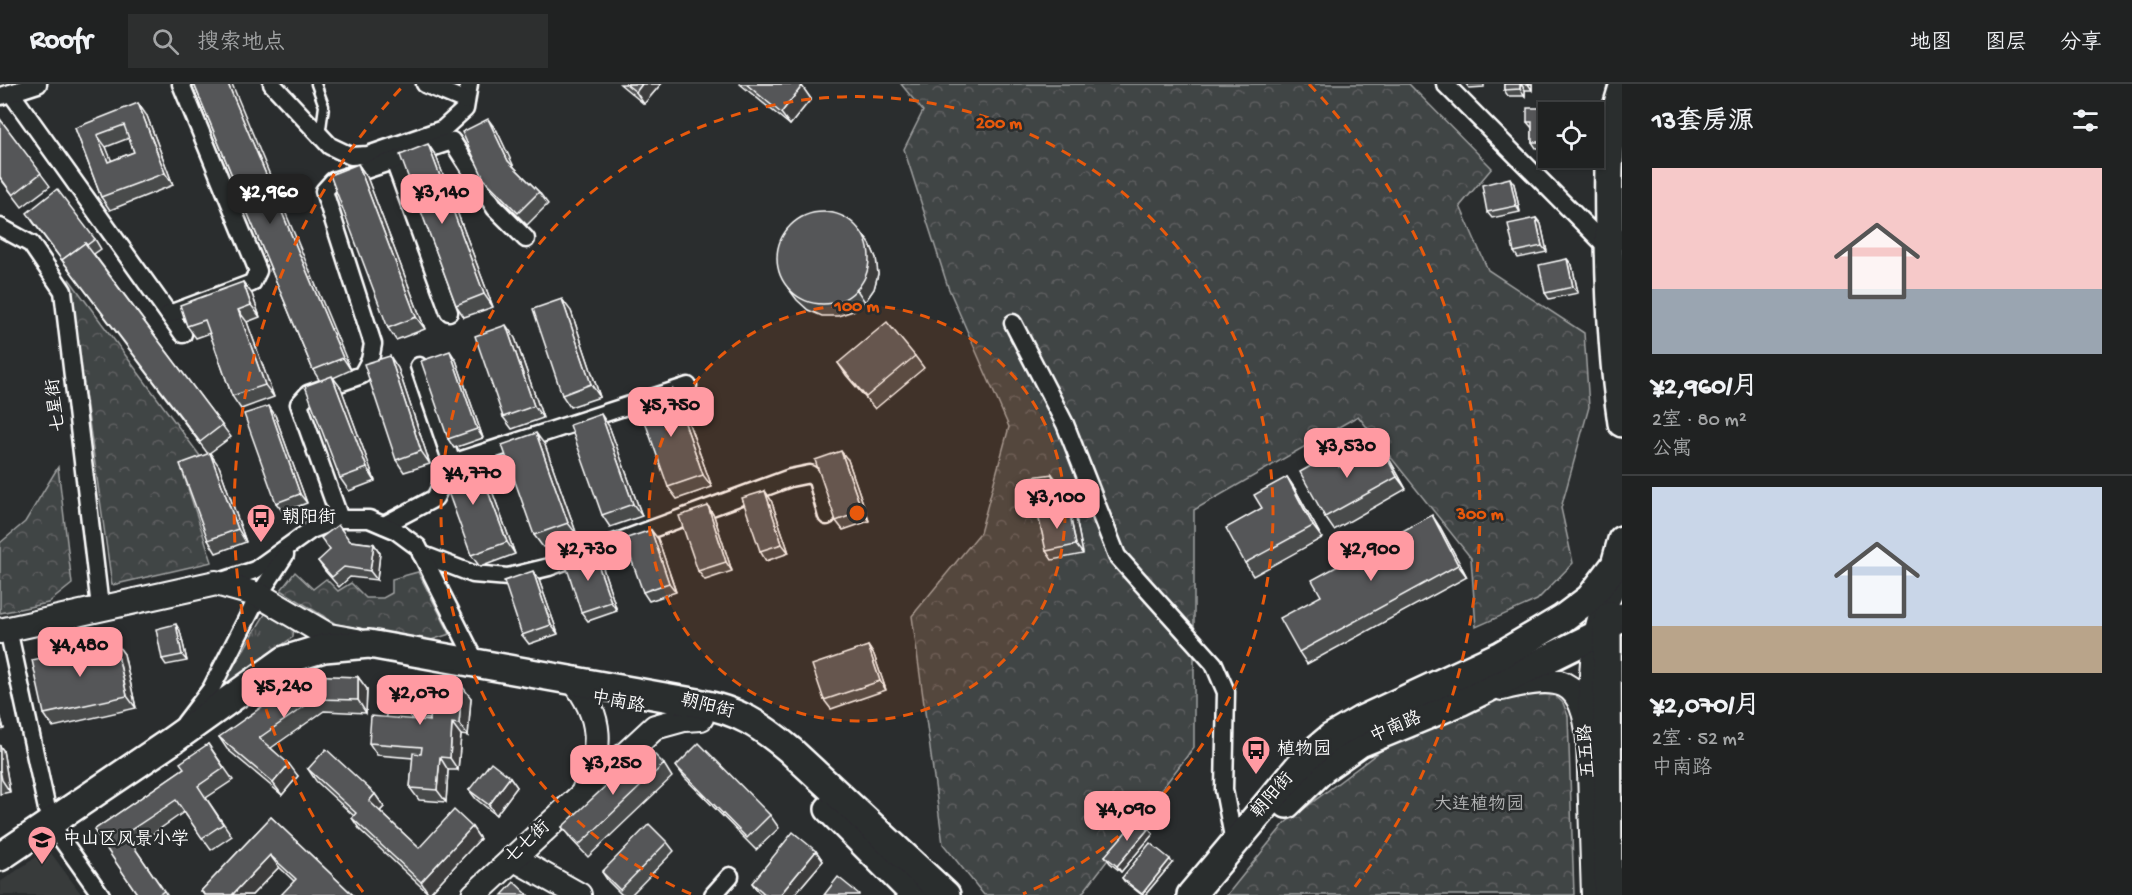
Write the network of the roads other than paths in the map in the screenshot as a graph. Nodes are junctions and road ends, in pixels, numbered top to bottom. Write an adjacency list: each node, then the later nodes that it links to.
1 (38, 84): 9 (street)
2 (181, 84): 17 (street)
3 (272, 84): 11 (street)
4 (316, 84): 11 (lane)
5 (425, 84): 10 (street)
6 (469, 84): 10 (street)
7 (1444, 84): 15 (street)
8 (1622, 90): 15 (main road)
9 (5, 94): 17 (street)
10 (466, 101): 11 (street)
11 (320, 136)
12 (394, 160): 14 (street); 16 (street); 25 (street)
13 (0, 226): 33 (street, 七星街)
14 (526, 239)
15 (1610, 249): 22 (main road)
16 (449, 312)
17 (169, 314): 19 (street)
18 (1013, 323): 47 (street)
19 (183, 334)
20 (419, 366): 23 (street)
21 (688, 386): 23 (street)
22 (1622, 423)
23 (452, 463): 26 (street)
24 (827, 516): 29 (street)
25 (340, 519): 26 (street); 28 (street)
26 (384, 525): 29 (street)
27 (1622, 540): 37 (main road)
28 (291, 546): 31 (street); 32 (street)
29 (422, 554): 39 (street)
30 (1621, 576): 34 (main road)
31 (216, 583): 32 (main road); 33 (main road)
32 (259, 595): 36 (main road); 44 (street)
33 (100, 607): 35 (main road)
34 (1608, 629): 37 (main road); 38 (main road); 41 (main road, 中南路); 43 (main road); 51 (main road)
35 (4, 630): 46 (street)
36 (369, 644): 39 (main road, 朝阳街); 40 (main road, 中南路); 44 (main road, 朝阳街)
37 (1501, 655): 47 (main road, 朝阳街)
38 (1622, 656)
39 (476, 662): 40 (main road, 朝阳街)
40 (580, 688): 42 (main road, 中南路); 45 (main road); 57 (main road, 朝阳街)
41 (1462, 701): 43 (main road, 五五路); 59 (main road, 中南路)
42 (701, 718): 45 (main road, 七七街); 56 (main road, 中南路)
43 (1589, 740): 51 (main road, 五五路)
44 (170, 742): 46 (main road, 朝阳街)
45 (583, 793): 49 (main road, 七七街)
46 (50, 823): 48 (main road, 朝阳街); 52 (street)
47 (1234, 842): 58 (main road, 朝阳街)
48 (0, 857)
49 (513, 858): 53 (main road, 七七街); 54 (main road)
50 (730, 876): 55 (street)
51 (1603, 891)
52 (101, 895)
53 (474, 895)
54 (579, 895)
55 (713, 895)
56 (915, 895)
57 (946, 895)
58 (1191, 895)
59 (1212, 895)

